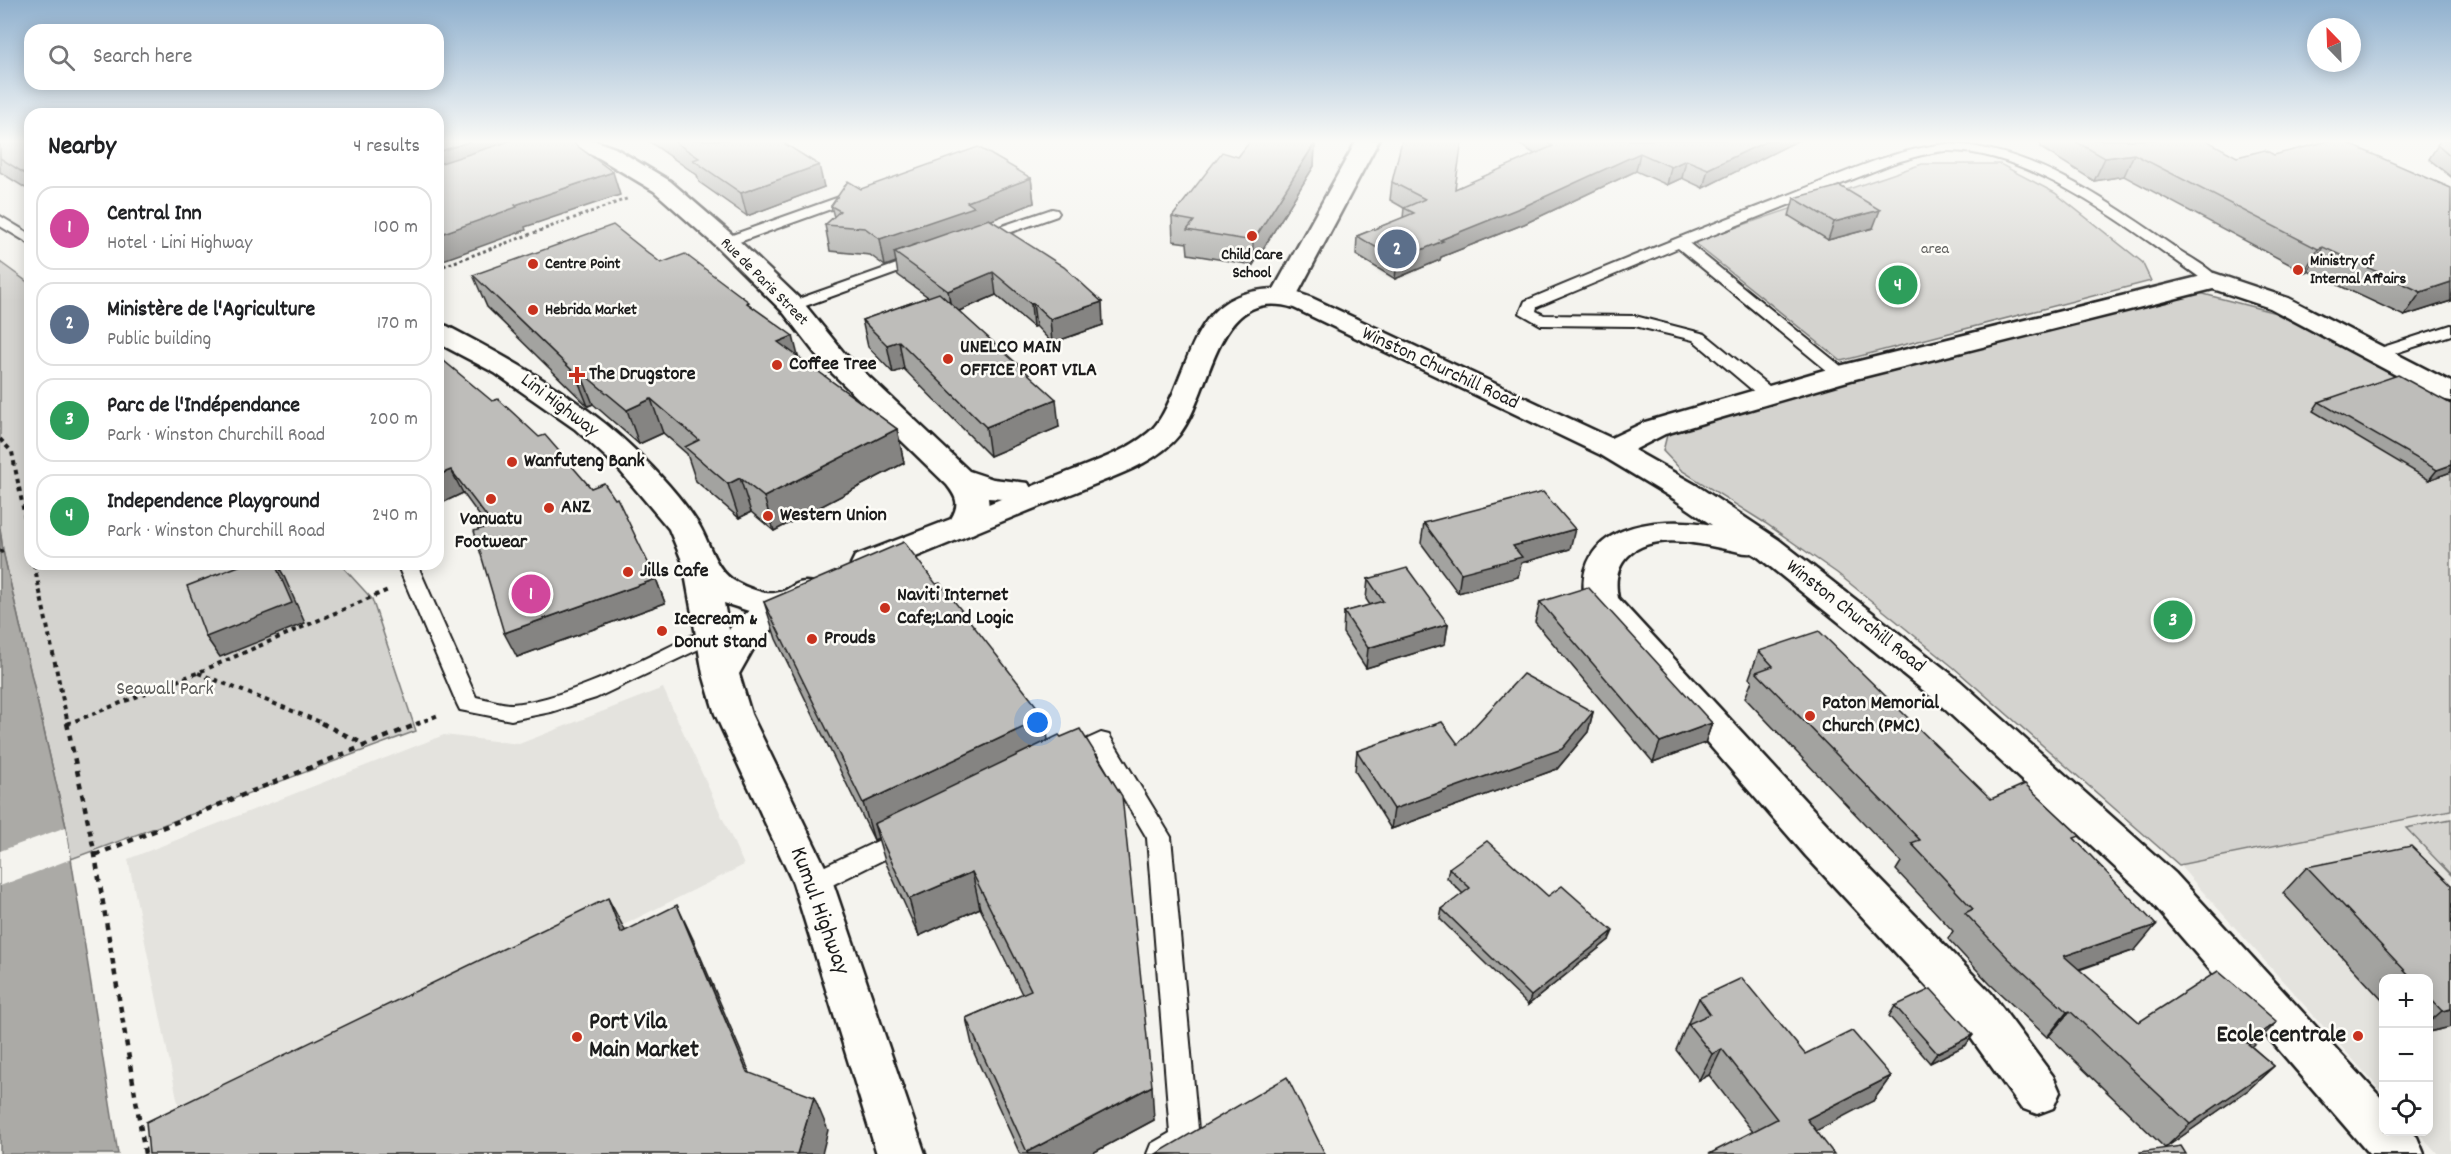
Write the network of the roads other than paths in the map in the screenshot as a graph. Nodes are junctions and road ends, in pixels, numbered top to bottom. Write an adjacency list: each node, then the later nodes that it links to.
1 (671, 194): 9 (street, Rue de Paris Street)
2 (857, 194): 9 (lane)
3 (1339, 194): 14 (street)
4 (1805, 194): 10 (lane)
5 (2083, 194): 13 (lane)
6 (1052, 213): 11 (lane)
7 (0, 220): 8 (lane)
8 (24, 236)
9 (726, 242): 15 (street, Rue de Paris Street)
10 (1679, 242): 19 (lane); 21 (lane)
11 (962, 245)
12 (939, 253): 15 (lane)
13 (2214, 281): 18 (street); 19 (street)
14 (1283, 297): 22 (street, Winston Churchill Road); 24 (street)
15 (792, 306): 23 (street, Rue de Paris Street)
16 (2451, 330): 18 (lane)
17 (444, 335): 27 (street, Lini Highway)
18 (2377, 354): 20 (street)
19 (1841, 374): 21 (street)
20 (2451, 393)
21 (1769, 394): 22 (street)
22 (1611, 449): 26 (street, Winston Churchill Road)
23 (958, 478): 24 (street, Rue de Paris Street); 25 (street, Rue de Paris Street)
24 (1059, 486): 25 (street)
25 (968, 518): 29 (street)
26 (1768, 548): 35 (street); 38 (street, Winston Churchill Road)
27 (699, 563): 29 (street, Lini Highway); 30 (street, Lini Highway)
28 (411, 572): 30 (lane)
29 (779, 606): 31 (street)
30 (713, 634): 31 (street, Lini Highway)
31 (721, 674): 34 (street, Kumul Highway)
32 (1048, 768): 37 (lane)
33 (931, 825): 34 (lane)
34 (813, 883): 36 (street, Kumul Highway)
35 (2037, 1092)
36 (902, 1154)
37 (1161, 1154)
38 (2400, 1154)

